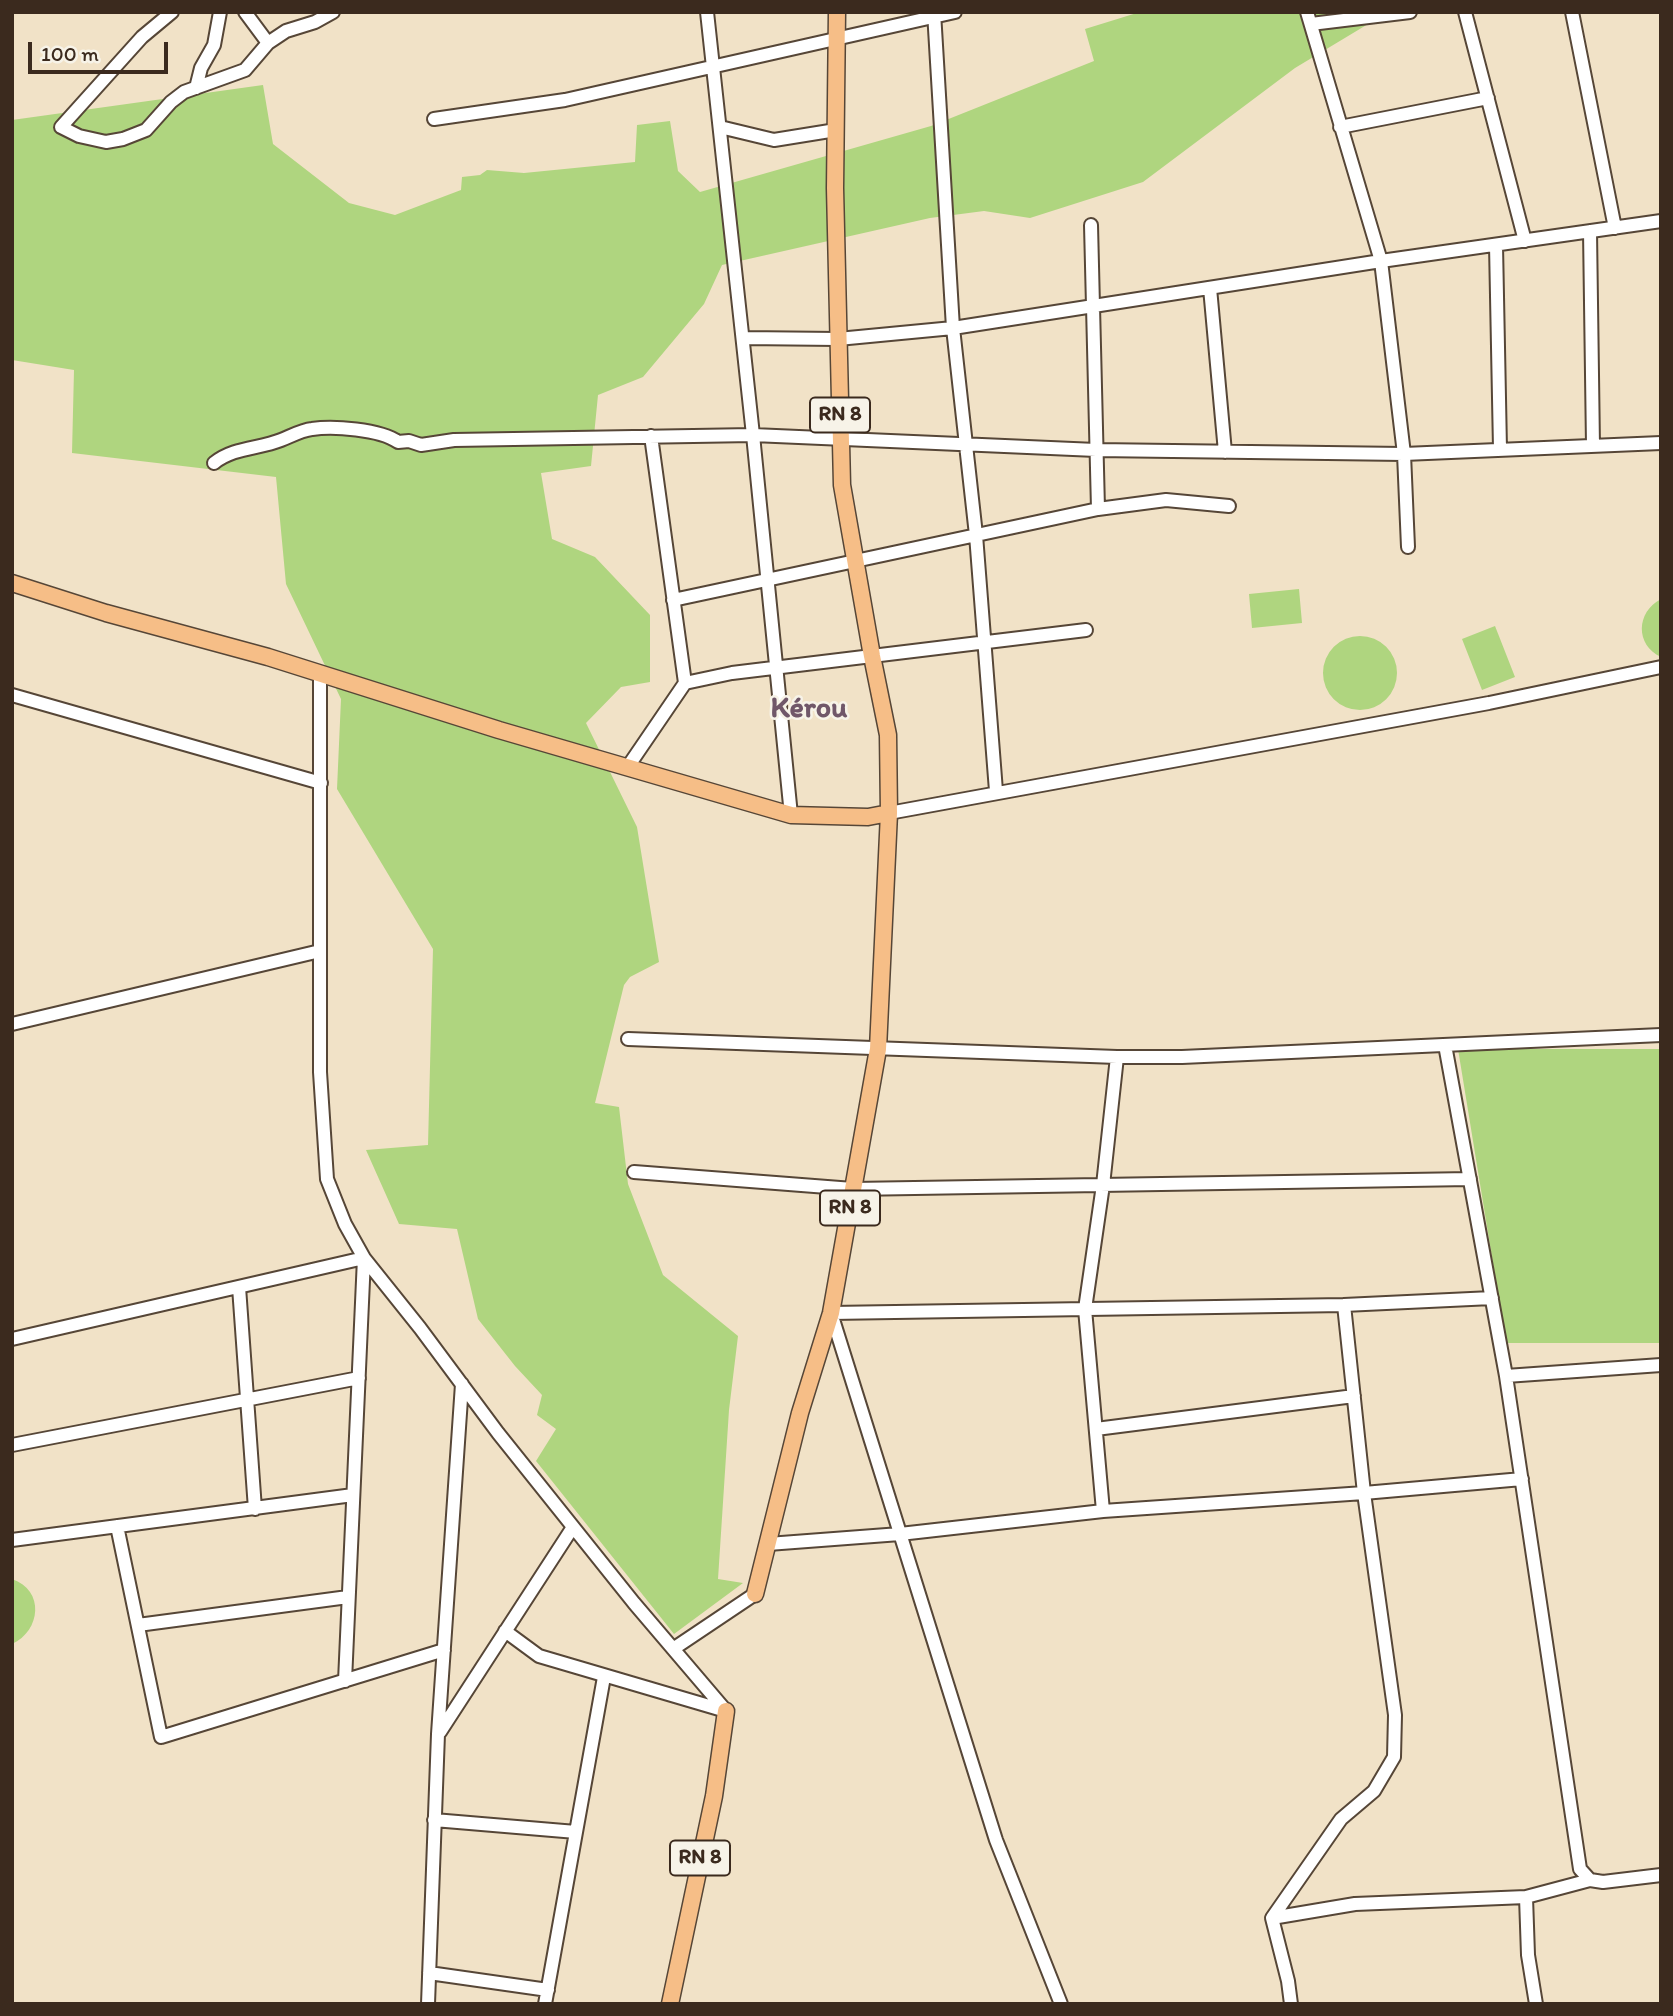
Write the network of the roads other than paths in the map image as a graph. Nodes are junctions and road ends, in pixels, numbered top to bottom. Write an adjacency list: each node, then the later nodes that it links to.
1 (172, 12): 16 (street)
2 (220, 12): 16 (street)
3 (245, 12): 14 (street)
4 (333, 12): 14 (street)
5 (707, 12): 15 (street)
6 (837, 12): 13 (main road, RN 8)
7 (955, 12): 11 (street)
8 (1410, 12): 12 (street)
9 (1465, 12): 17 (street)
10 (1572, 12): 24 (street)
11 (934, 15): 13 (street); 31 (street)
12 (1309, 18): 20 (street)
13 (838, 38): 15 (street); 21 (main road, RN 8)
14 (268, 43): 16 (street)
15 (714, 65): 18 (street); 19 (street)
16 (196, 88)
17 (1488, 98): 20 (street); 26 (street)
18 (434, 119)
19 (720, 127): 21 (street); 32 (street)
20 (1340, 127): 28 (street)
21 (836, 130): 33 (main road, RN 8)
22 (1661, 221): 24 (street)
23 (1091, 225): 30 (street)
24 (1615, 228): 25 (street)
25 (1590, 231): 26 (street); 39 (street)
26 (1525, 241): 27 (street)
27 (1496, 245): 28 (street); 40 (street)
28 (1381, 261): 29 (street); 43 (street)
29 (1210, 288): 30 (street); 42 (street)
30 (1093, 305): 31 (street); 41 (street)
31 (953, 328): 33 (street); 38 (street)
32 (743, 338): 33 (street); 34 (street)
33 (837, 338): 36 (main road, RN 8)
34 (753, 435): 35 (street); 36 (street); 50 (street)
35 (651, 436): 44 (street); 52 (street)
36 (841, 439): 38 (street); 49 (main road, RN 8)
37 (1661, 443): 39 (street)
38 (966, 446): 41 (street); 47 (street)
39 (1593, 446): 40 (street)
40 (1500, 449): 43 (street)
41 (1096, 450): 42 (street); 46 (street)
42 (1225, 452): 43 (street)
43 (1404, 454): 48 (street)
44 (214, 463)
45 (1228, 506): 46 (street)
46 (1098, 509): 47 (street)
47 (976, 535): 49 (street); 54 (street)
48 (1408, 547)
49 (855, 560): 50 (street); 55 (main road, RN 8)
50 (768, 579): 52 (street); 56 (street)
51 (12, 583): 58 (main road)
52 (673, 600): 59 (street)
53 (1086, 630): 54 (street)
54 (985, 642): 55 (street); 63 (street)
55 (872, 656): 56 (street); 64 (main road, RN 8)
56 (776, 667): 59 (street); 65 (street)
57 (1661, 667): 63 (street)
58 (320, 674): 61 (main road); 62 (street)
59 (685, 683): 61 (street)
60 (12, 695): 62 (street)
61 (627, 768): 65 (main road)
62 (321, 783): 66 (street)
63 (996, 791): 64 (street)
64 (889, 813): 65 (main road); 71 (main road, RN 8)
65 (791, 815)
66 (320, 951): 67 (street); 77 (street)
67 (12, 1024)
68 (1661, 1035): 70 (street)
69 (628, 1039): 71 (street)
70 (1445, 1045): 72 (street); 74 (street)
71 (878, 1048): 72 (street); 76 (main road, RN 8)
72 (1117, 1057): 75 (street)
73 (634, 1172): 76 (street)
74 (1470, 1179): 75 (street); 79 (street)
75 (1103, 1185): 76 (street); 81 (street)
76 (853, 1189): 82 (main road, RN 8)
77 (364, 1258): 78 (street); 86 (street); 87 (street)
78 (239, 1287): 83 (street); 89 (street)
79 (1492, 1298): 80 (street); 85 (street)
80 (1344, 1305): 81 (street); 88 (street)
81 (1085, 1309): 82 (street); 90 (street)
82 (831, 1313): 99 (street); 101 (main road, RN 8)
83 (12, 1339)
84 (1661, 1365): 85 (street)
85 (1506, 1376): 92 (street)
86 (359, 1378): 89 (street); 94 (street)
87 (462, 1384): 98 (street); 107 (street)
88 (1354, 1396): 90 (street); 93 (street)
89 (247, 1401): 91 (street); 95 (street)
90 (1096, 1429): 96 (street)
91 (12, 1446)
92 (1522, 1479): 93 (street); 115 (street)
93 (1364, 1493): 96 (street); 117 (street)
94 (353, 1496): 95 (street); 103 (street)
95 (255, 1508): 97 (street)
96 (1103, 1511): 99 (street)
97 (117, 1526): 100 (street); 104 (street)
98 (573, 1527): 105 (street); 106 (street)
99 (900, 1534): 101 (street); 123 (street)
100 (12, 1540)
101 (768, 1544): 102 (main road, RN 8)
102 (755, 1594): 106 (street)
103 (348, 1597): 104 (street); 109 (street)
104 (138, 1625): 109 (street)
105 (505, 1631): 108 (street); 111 (street)
106 (673, 1649): 110 (street)
107 (444, 1650): 109 (street); 111 (street)
108 (604, 1677): 110 (street); 113 (street)
109 (345, 1681)
110 (726, 1711): 122 (main road, RN 8)
111 (438, 1734): 112 (street)
112 (434, 1820): 113 (street); 118 (street)
113 (576, 1832): 119 (street)
114 (1661, 1875): 115 (street)
115 (1590, 1880): 116 (street)
116 (1526, 1897): 117 (street); 125 (street)
117 (1272, 1918): 124 (street)
118 (429, 1973): 119 (street); 120 (street)
119 (548, 1990): 121 (street)
120 (428, 2004)
121 (545, 2004)
122 (670, 2004)
123 (1061, 2004)
124 (1290, 2004)
125 (1536, 2004)

